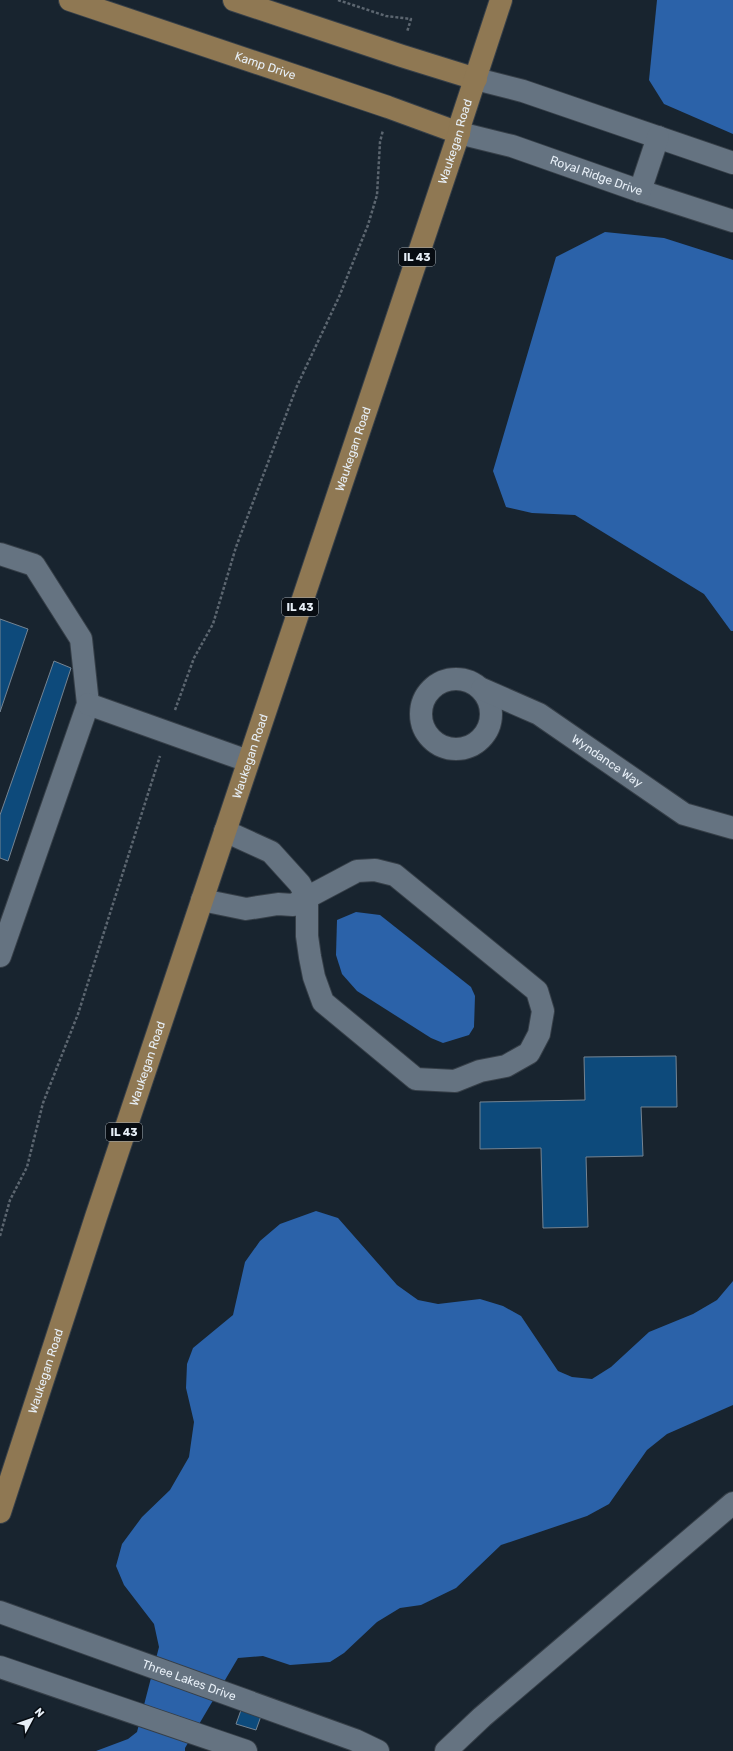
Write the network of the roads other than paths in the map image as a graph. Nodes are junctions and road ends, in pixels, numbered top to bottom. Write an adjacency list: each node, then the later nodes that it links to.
1 (70, 0): 5 (main road, Kamp Drive)
2 (234, 0): 4 (main road)
3 (501, 0): 4 (main road, Waukegan Road / IL 43)
4 (476, 79): 5 (main road, Waukegan Road / IL 43); 6 (street)
5 (459, 133): 8 (street, Royal Ridge Drive); 13 (main road, Waukegan Road / IL 43)
6 (658, 137): 7 (street); 8 (street)
7 (733, 164)
8 (640, 191): 9 (street, Royal Ridge Drive)
9 (733, 221)
10 (0, 554): 12 (street)
11 (482, 689): 14 (street, Wyndance Way)
12 (88, 704): 13 (street); 18 (street)
13 (248, 761): 15 (main road, Waukegan Road / IL 43)
14 (733, 828)
15 (225, 831): 16 (street); 17 (main road, Waukegan Road / IL 43)
16 (307, 898): 16 (street); 17 (street)
17 (202, 900): 21 (main road, Waukegan Road / IL 43)
18 (4, 933): 19 (street)
19 (0, 956)
20 (733, 1503): 27 (street)
21 (0, 1512)
22 (0, 1612): 24 (street, Three Lakes Drive)
23 (0, 1667): 25 (street)
24 (338, 1743): 26 (street, Three Lakes Drive)
25 (246, 1751)
26 (378, 1751)
27 (446, 1751)

